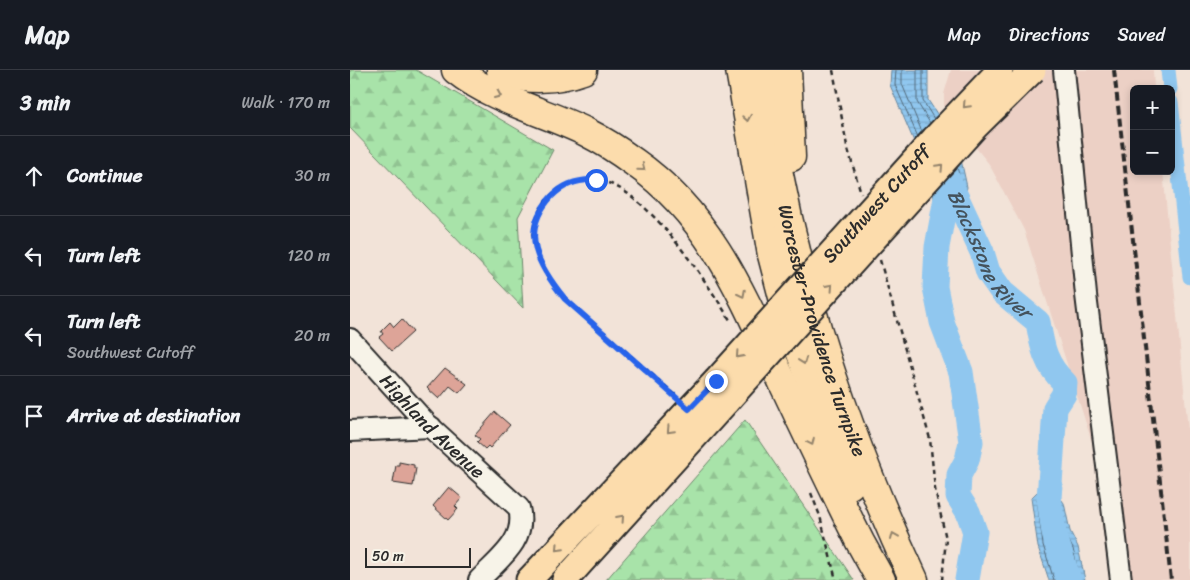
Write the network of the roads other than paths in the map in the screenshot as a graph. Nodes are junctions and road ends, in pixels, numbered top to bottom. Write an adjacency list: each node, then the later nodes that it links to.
1 (456, 70): 18 (highway, one-way to 18)
2 (501, 70): 3 (highway)
3 (583, 70)
4 (740, 70): 19 (highway, Worcester-Providence Turnpike, one-way to 19)
5 (762, 70): 10 (highway, Worcester-Providence Turnpike)
6 (787, 70): 10 (highway)
7 (1000, 70): 12 (main road, Southwest Cutoff, one-way to 12, bridge)
8 (1033, 70): 12 (main road, Southwest Cutoff, one-way to 8, bridge)
9 (1064, 70): 21 (street)
10 (790, 230): 20 (highway, Worcester-Providence Turnpike, one-way to 10)
11 (350, 339): 13 (street, Highland Avenue)
12 (721, 391): 16 (main road, Southwest Cutoff, one-way to 16); 17 (main road, Southwest Cutoff, one-way to 12)
13 (430, 427): 14 (street); 15 (street, Highland Avenue)
14 (350, 431)
15 (479, 580)
16 (529, 580)
17 (565, 580)
18 (881, 580)
19 (886, 580)
20 (914, 580)
21 (1121, 580)

